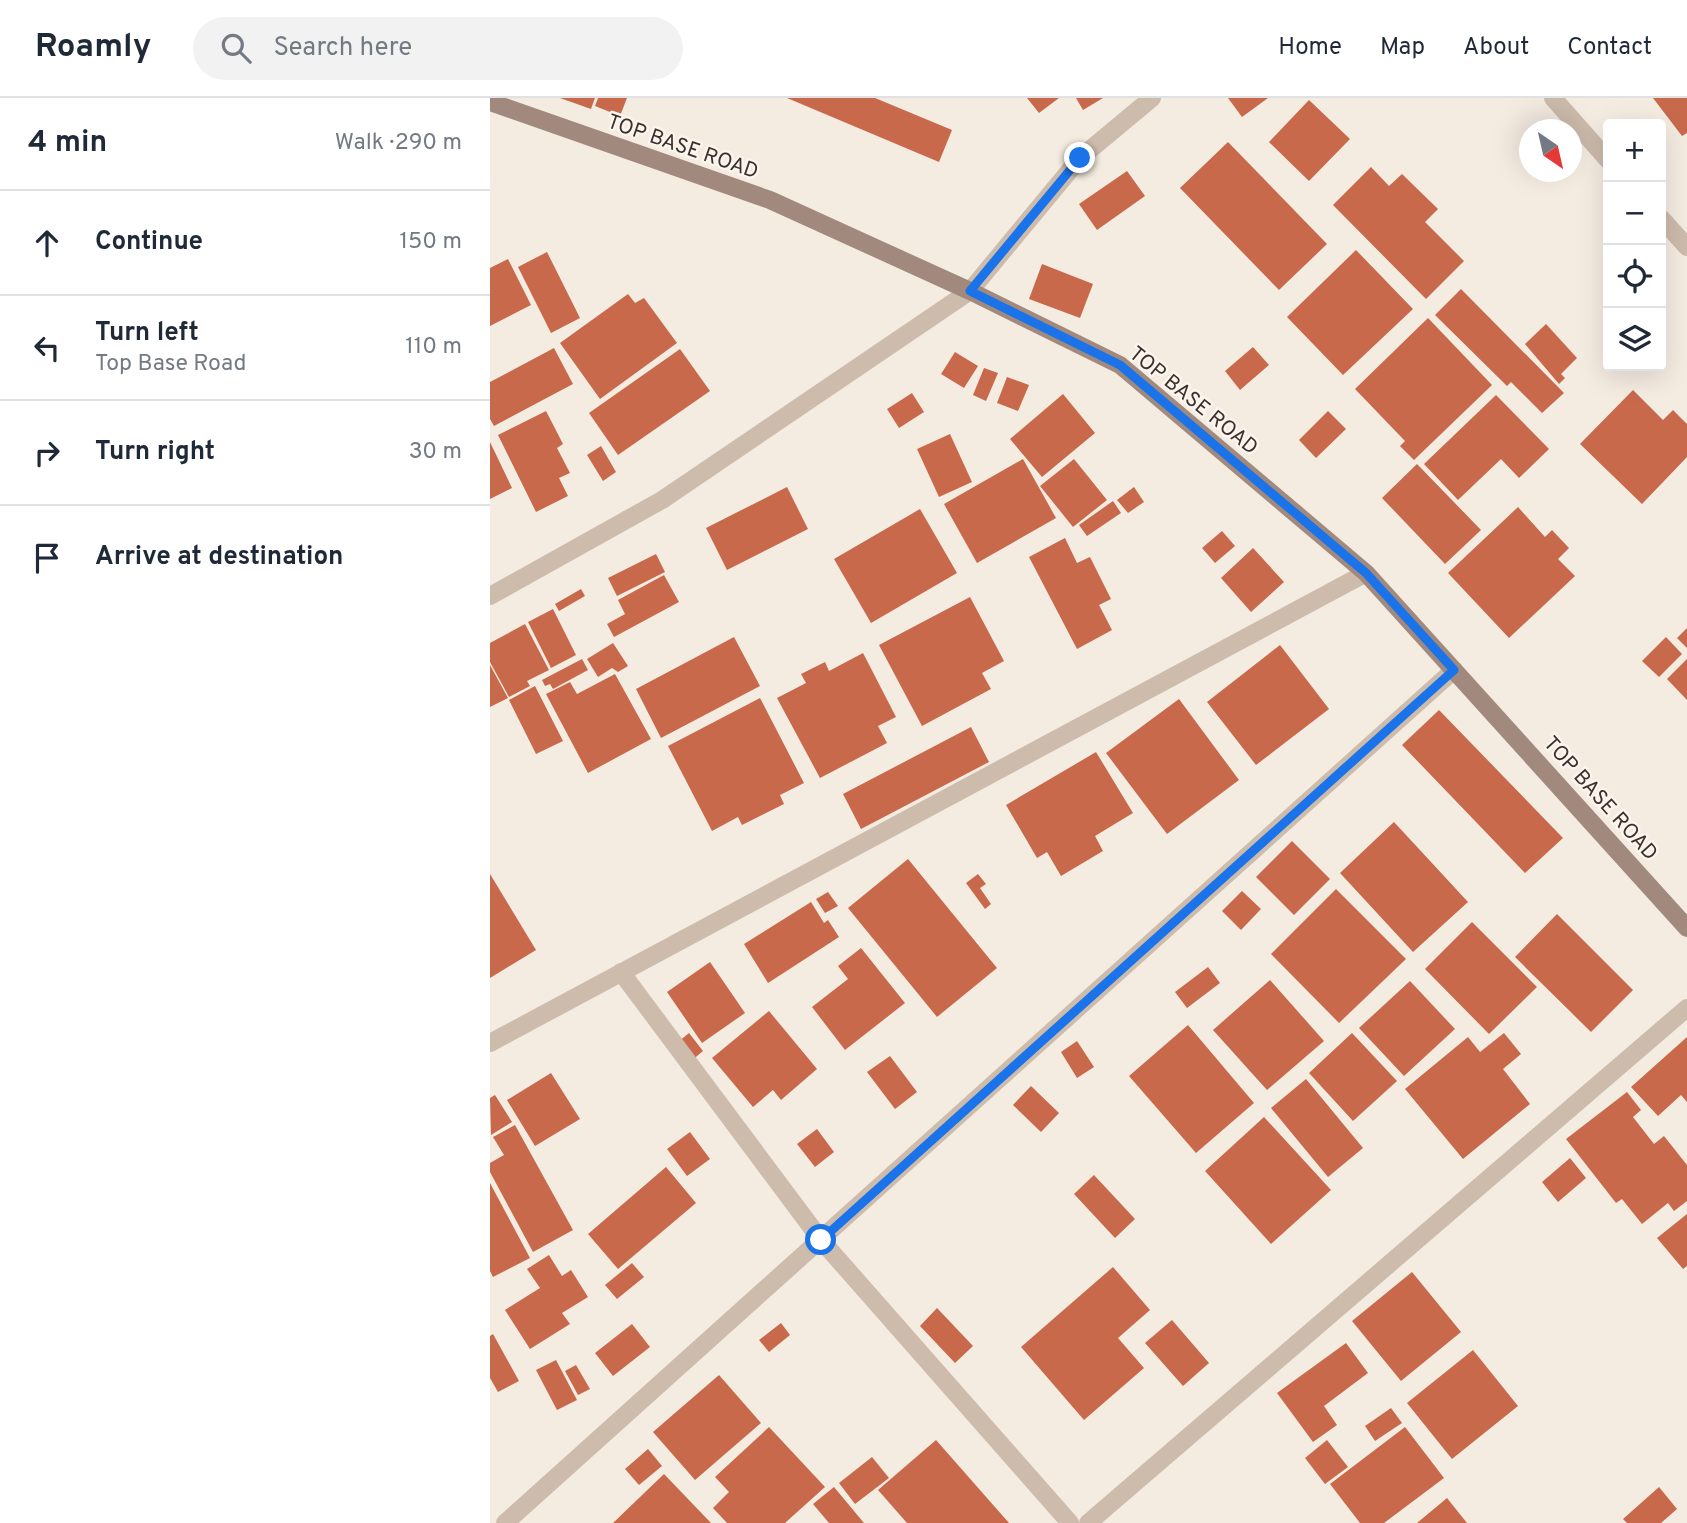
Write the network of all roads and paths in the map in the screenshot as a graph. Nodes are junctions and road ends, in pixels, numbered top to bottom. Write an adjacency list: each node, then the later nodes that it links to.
1 (1152, 98): 7 (street)
2 (1553, 98): 4 (street)
3 (490, 102): 7 (street, TOP BASE ROAD)
4 (1603, 154)
5 (1666, 224): 6 (street)
6 (1687, 247)
7 (970, 291): 8 (street, TOP BASE ROAD); 9 (street)
8 (1366, 573): 10 (street, TOP BASE ROAD); 12 (street)
9 (490, 596)
10 (1454, 670): 11 (street, TOP BASE ROAD); 15 (street)
11 (1687, 928)
12 (621, 972): 14 (street); 15 (street)
13 (1687, 1007): 18 (street)
14 (490, 1043)
15 (821, 1240): 16 (street); 17 (street)
16 (505, 1523)
17 (1070, 1523)
18 (1088, 1523)

